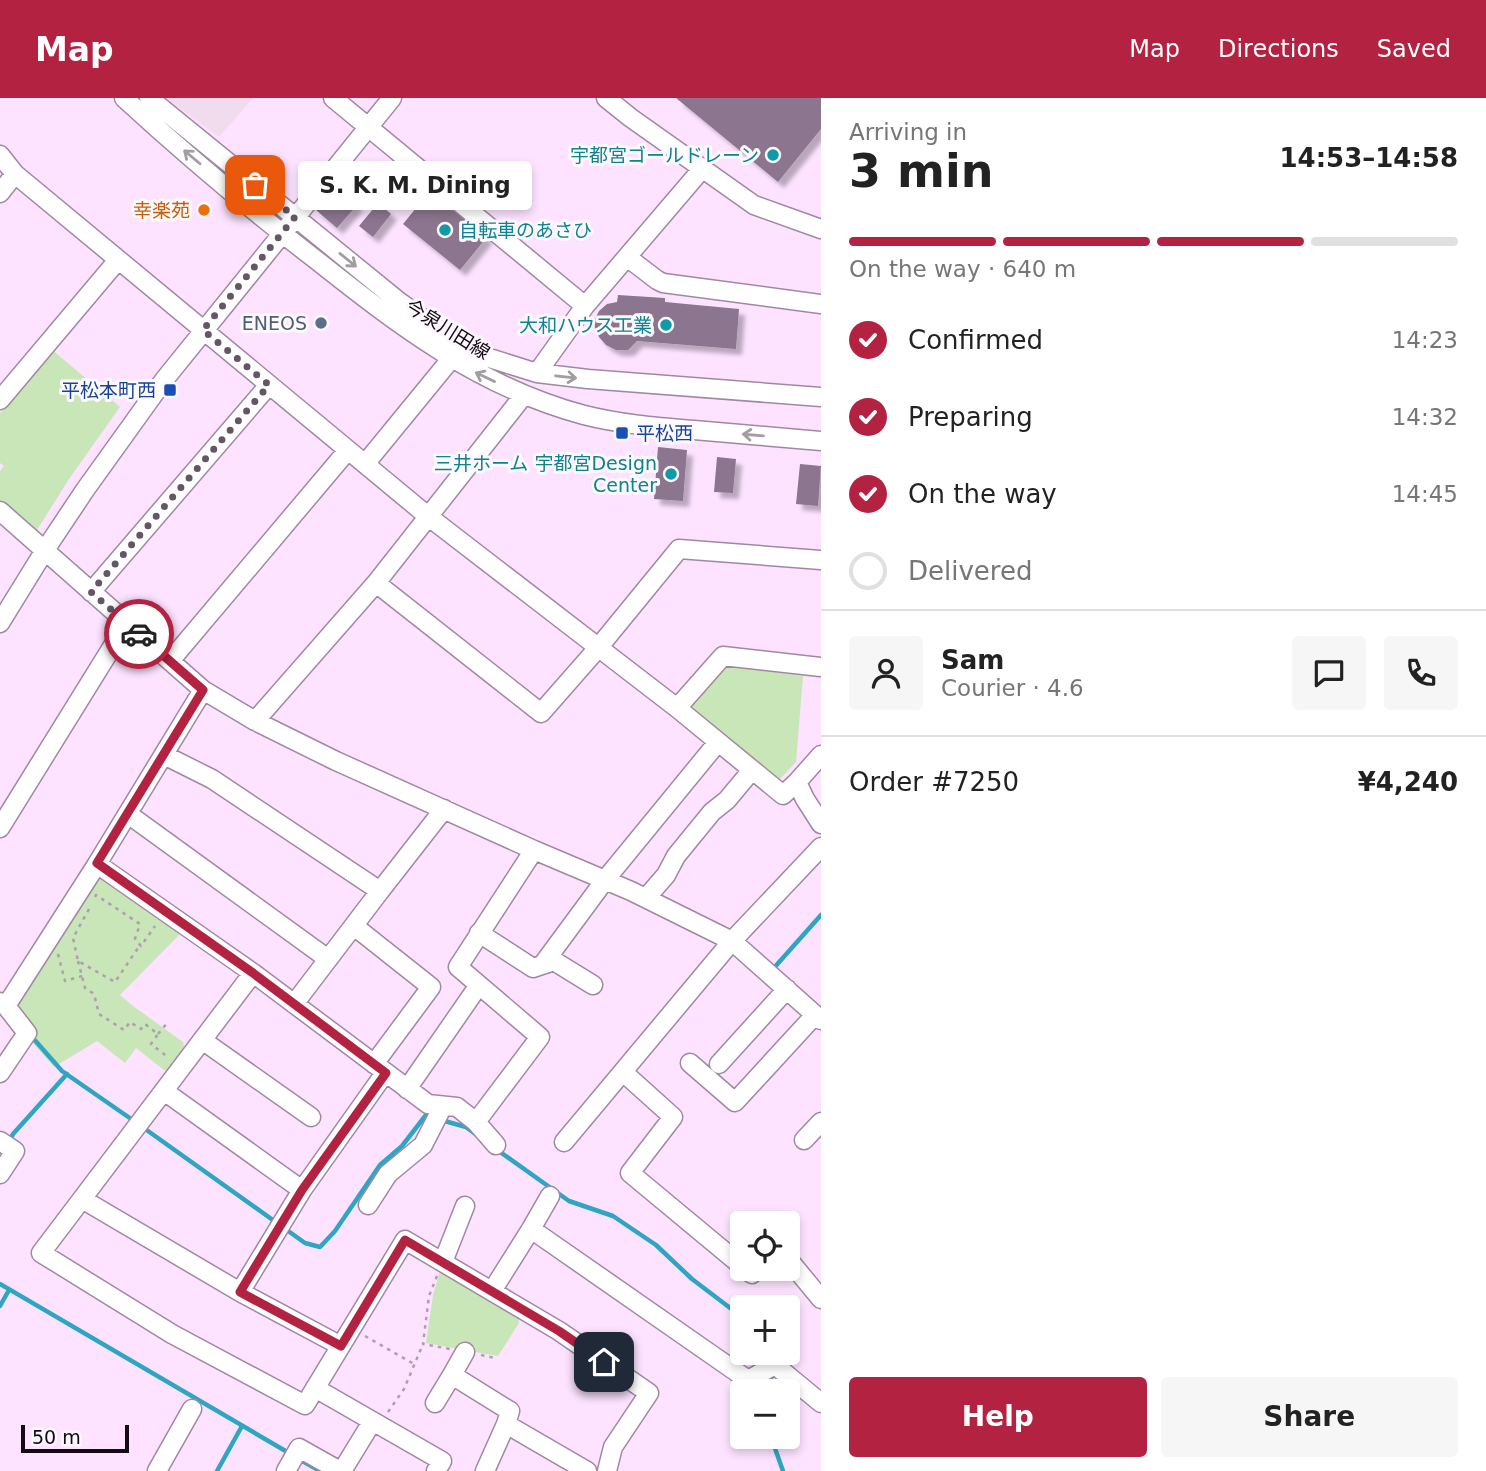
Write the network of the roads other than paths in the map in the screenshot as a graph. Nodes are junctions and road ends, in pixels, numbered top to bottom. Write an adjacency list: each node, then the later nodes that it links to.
1 (124, 98): 13 (street, 今泉川田線, one-way to 1)
2 (149, 98): 11 (street, 今泉川田線)
3 (333, 98): 6 (street)
4 (392, 98): 6 (street)
5 (606, 98): 8 (street)
6 (368, 127): 11 (street); 17 (street)
7 (0, 155): 9 (street)
8 (702, 169): 12 (street); 14 (street)
9 (15, 174): 10 (street); 15 (street)
10 (0, 193)
11 (295, 217): 13 (street); 20 (street, 今泉川田線, one-way to 20)
12 (821, 229)
13 (281, 233): 18 (street); 19 (street, 今泉川田線)
14 (627, 257): 16 (street); 17 (street)
15 (118, 260): 18 (street); 24 (street)
16 (821, 304)
17 (585, 306): 20 (street)
18 (203, 330): 21 (street); 30 (street)
19 (452, 359): 22 (street, 今泉川田線, one-way to 19); 27 (street)
20 (537, 373): 23 (street, 今泉川田線, one-way to 23)
21 (269, 385): 26 (street); 33 (street)
22 (524, 395): 25 (street, 今泉川田線, one-way to 22); 29 (street)
23 (821, 397)
24 (0, 400)
25 (821, 441)
26 (348, 450): 27 (street); 37 (street)
27 (365, 464): 29 (street)
28 (0, 511): 30 (street)
29 (429, 517): 32 (street); 36 (street)
30 (45, 550): 33 (street); 34 (street)
31 (821, 560): 36 (street)
32 (376, 583): 36 (street); 41 (street)
33 (91, 592): 35 (street)
34 (0, 623)
35 (127, 623): 37 (street); 50 (street)
36 (598, 648): 40 (street)
37 (170, 661): 39 (street)
38 (821, 667): 40 (street)
39 (203, 690): 41 (street); 43 (street)
40 (677, 708): 42 (street)
41 (255, 721): 47 (street)
42 (718, 742): 45 (street); 54 (street)
43 (164, 755): 48 (street); 55 (street)
44 (821, 755): 46 (street)
45 (752, 770): 46 (street); 56 (street)
46 (797, 782): 49 (street)
47 (444, 808): 52 (street); 55 (street)
48 (128, 814): 53 (street); 60 (street)
49 (821, 824)
50 (0, 828)
51 (821, 847): 59 (street)
52 (534, 850): 54 (street); 58 (street)
53 (97, 863): 62 (street); 66 (street)
54 (605, 880): 56 (street); 61 (street)
55 (380, 891): 57 (street)
56 (646, 898): 59 (street)
57 (354, 926): 60 (street); 72 (street)
58 (480, 933): 61 (street); 63 (street)
59 (732, 941): 65 (street); 73 (street)
60 (328, 959): 67 (street)
61 (543, 964): 64 (street)
62 (253, 973): 67 (street); 69 (street)
63 (479, 985): 75 (street); 79 (street)
64 (593, 985)
65 (787, 989): 68 (street); 71 (street)
66 (3, 1004): 74 (street)
67 (294, 1004): 72 (street)
68 (818, 1017): 70 (street)
69 (202, 1040): 76 (street); 78 (street)
70 (690, 1063)
71 (719, 1064)
72 (380, 1068): 75 (street); 86 (street)
73 (623, 1072): 83 (street); 92 (street)
74 (0, 1073)
75 (407, 1088): 77 (street)
76 (163, 1091): 86 (street); 88 (street)
77 (443, 1105): 79 (street); 89 (street)
78 (311, 1117)
79 (477, 1122): 84 (street)
80 (821, 1122): 82 (street)
81 (0, 1140): 85 (street)
82 (804, 1140)
83 (564, 1142)
84 (496, 1145)
85 (0, 1174)
86 (302, 1190): 96 (street)
87 (550, 1196): 91 (street)
88 (82, 1199): 96 (street); 101 (street)
89 (368, 1205)
90 (465, 1206): 93 (street)
91 (531, 1229): 95 (street); 103 (street)
92 (730, 1255)
93 (443, 1262): 95 (street); 98 (street)
94 (800, 1273): 97 (street)
95 (492, 1291): 113 (street)
96 (240, 1292): 98 (street)
97 (821, 1298)
98 (341, 1346): 101 (street)
99 (465, 1352): 100 (street)
100 (452, 1375): 102 (street); 106 (street)
101 (315, 1388): 105 (street)
102 (435, 1403)
103 (821, 1403)
104 (192, 1409): 107 (street)
105 (376, 1424): 109 (street); 110 (street)
106 (506, 1424): 111 (street); 112 (street)
107 (157, 1471)
108 (286, 1471): 109 (street)
109 (341, 1471)
110 (436, 1471)
111 (485, 1471)
112 (587, 1471)
113 (607, 1471)

